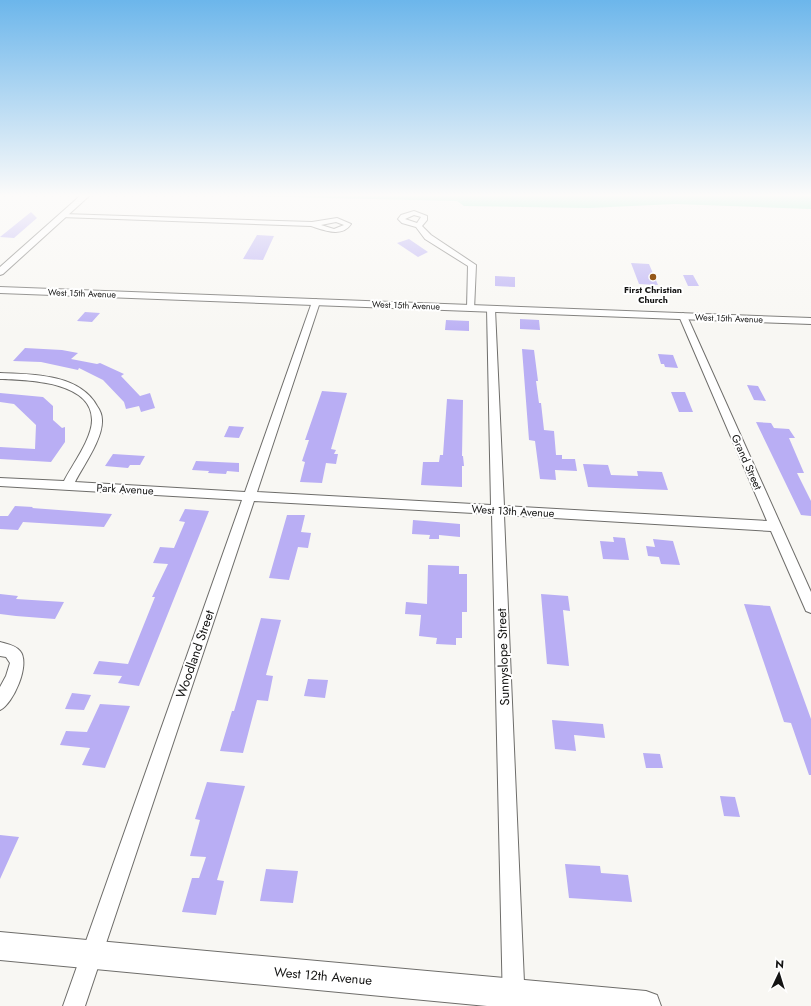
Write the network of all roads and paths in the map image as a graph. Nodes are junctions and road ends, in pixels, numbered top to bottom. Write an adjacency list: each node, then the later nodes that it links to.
1 (33, 243): 3 (street)
2 (437, 243): 6 (street)
3 (0, 272)
4 (0, 290): 5 (street, West 15th Avenue)
5 (316, 302): 6 (street, West 15th Avenue); 13 (street, Woodland Street)
6 (471, 308): 7 (street, West 15th Avenue)
7 (491, 309): 8 (street, West 15th Avenue); 14 (street, Sunnyslope Street)
8 (682, 316): 9 (street, West 15th Avenue); 15 (street, Grand Street)
9 (811, 321)
10 (0, 376): 12 (street)
11 (0, 482): 12 (street, Park Avenue)
12 (67, 486): 13 (street, Park Avenue)
13 (250, 496): 14 (street, West 13th Avenue); 20 (street, Woodland Street)
14 (499, 510): 15 (street, West 13th Avenue); 21 (street, Sunnyslope Street)
15 (775, 526): 16 (street, Grand Street)
16 (811, 607)
17 (0, 649): 18 (street)
18 (0, 702)
19 (0, 946): 20 (main road, West 12th Avenue)
20 (91, 954): 21 (main road, West 12th Avenue); 22 (street, Woodland Street)
21 (514, 1000): 23 (main road, West 12th Avenue)
22 (74, 1006)
23 (646, 1006)

